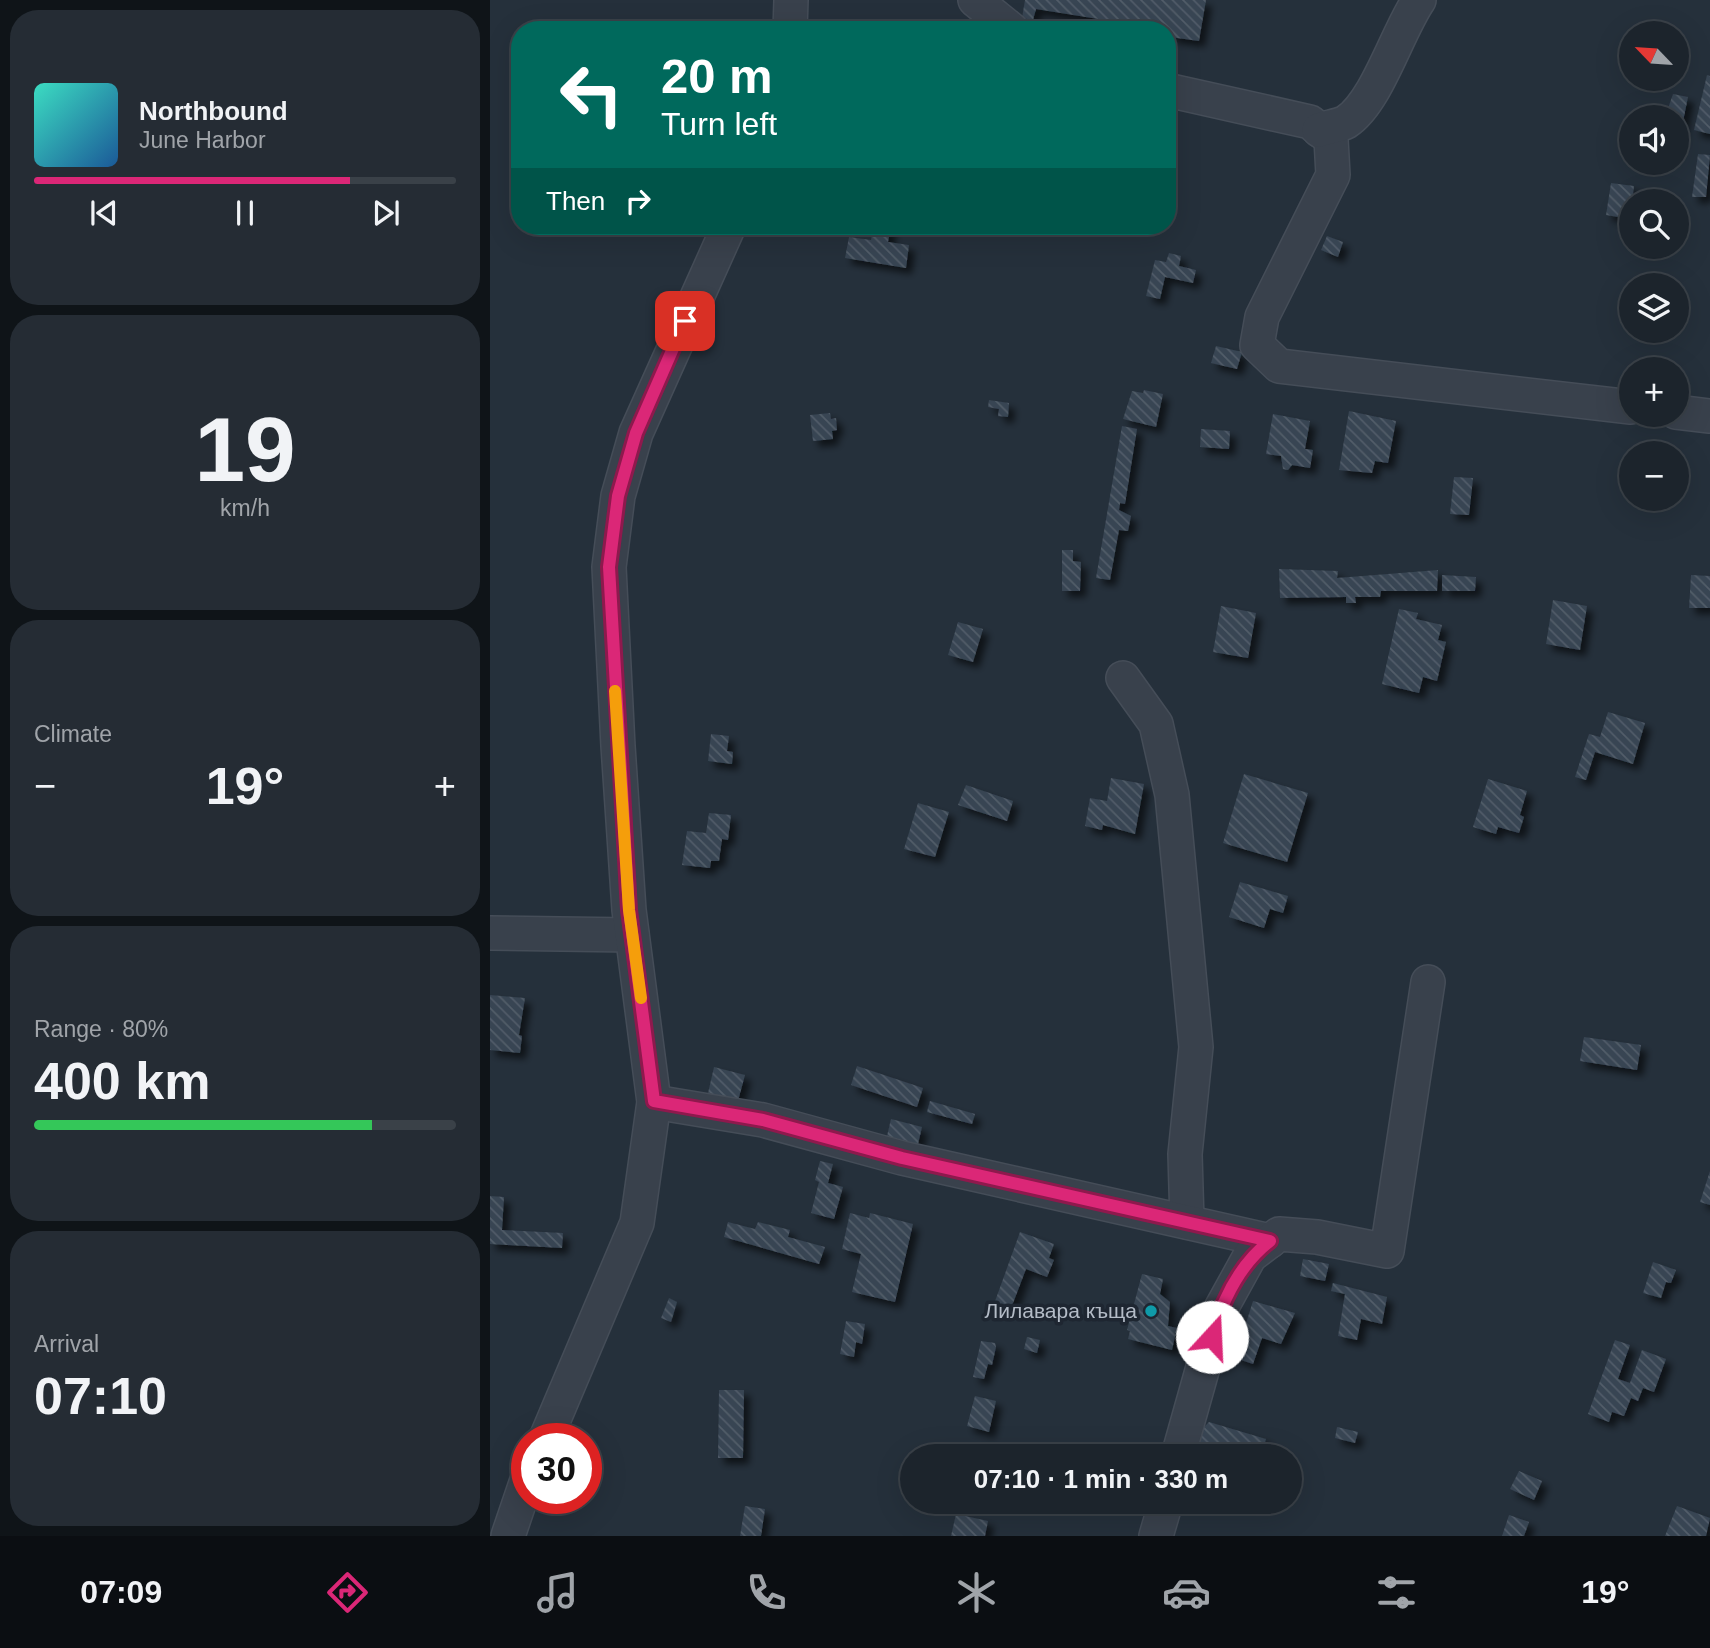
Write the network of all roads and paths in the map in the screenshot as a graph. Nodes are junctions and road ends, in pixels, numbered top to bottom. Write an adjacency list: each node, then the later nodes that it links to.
1 (791, 0): 4 (street)
2 (975, 0): 5 (street)
3 (1419, 0): 7 (street)
4 (790, 21)
5 (1001, 21)
6 (1176, 92): 7 (street)
7 (1320, 130): 9 (street)
8 (725, 235): 14 (street)
9 (1619, 406)
10 (1689, 414): 11 (street)
11 (1710, 416)
12 (1123, 678): 17 (street)
13 (490, 933): 14 (street)
14 (632, 935): 16 (street)
15 (1428, 982): 18 (street)
16 (654, 1096): 17 (street); 19 (street)
17 (1187, 1222): 18 (street)
18 (1270, 1241): 20 (street)
19 (552, 1423)
20 (1181, 1444)
21 (515, 1514): 23 (street)
22 (1163, 1514): 24 (street)
23 (508, 1536)
24 (1157, 1536)

